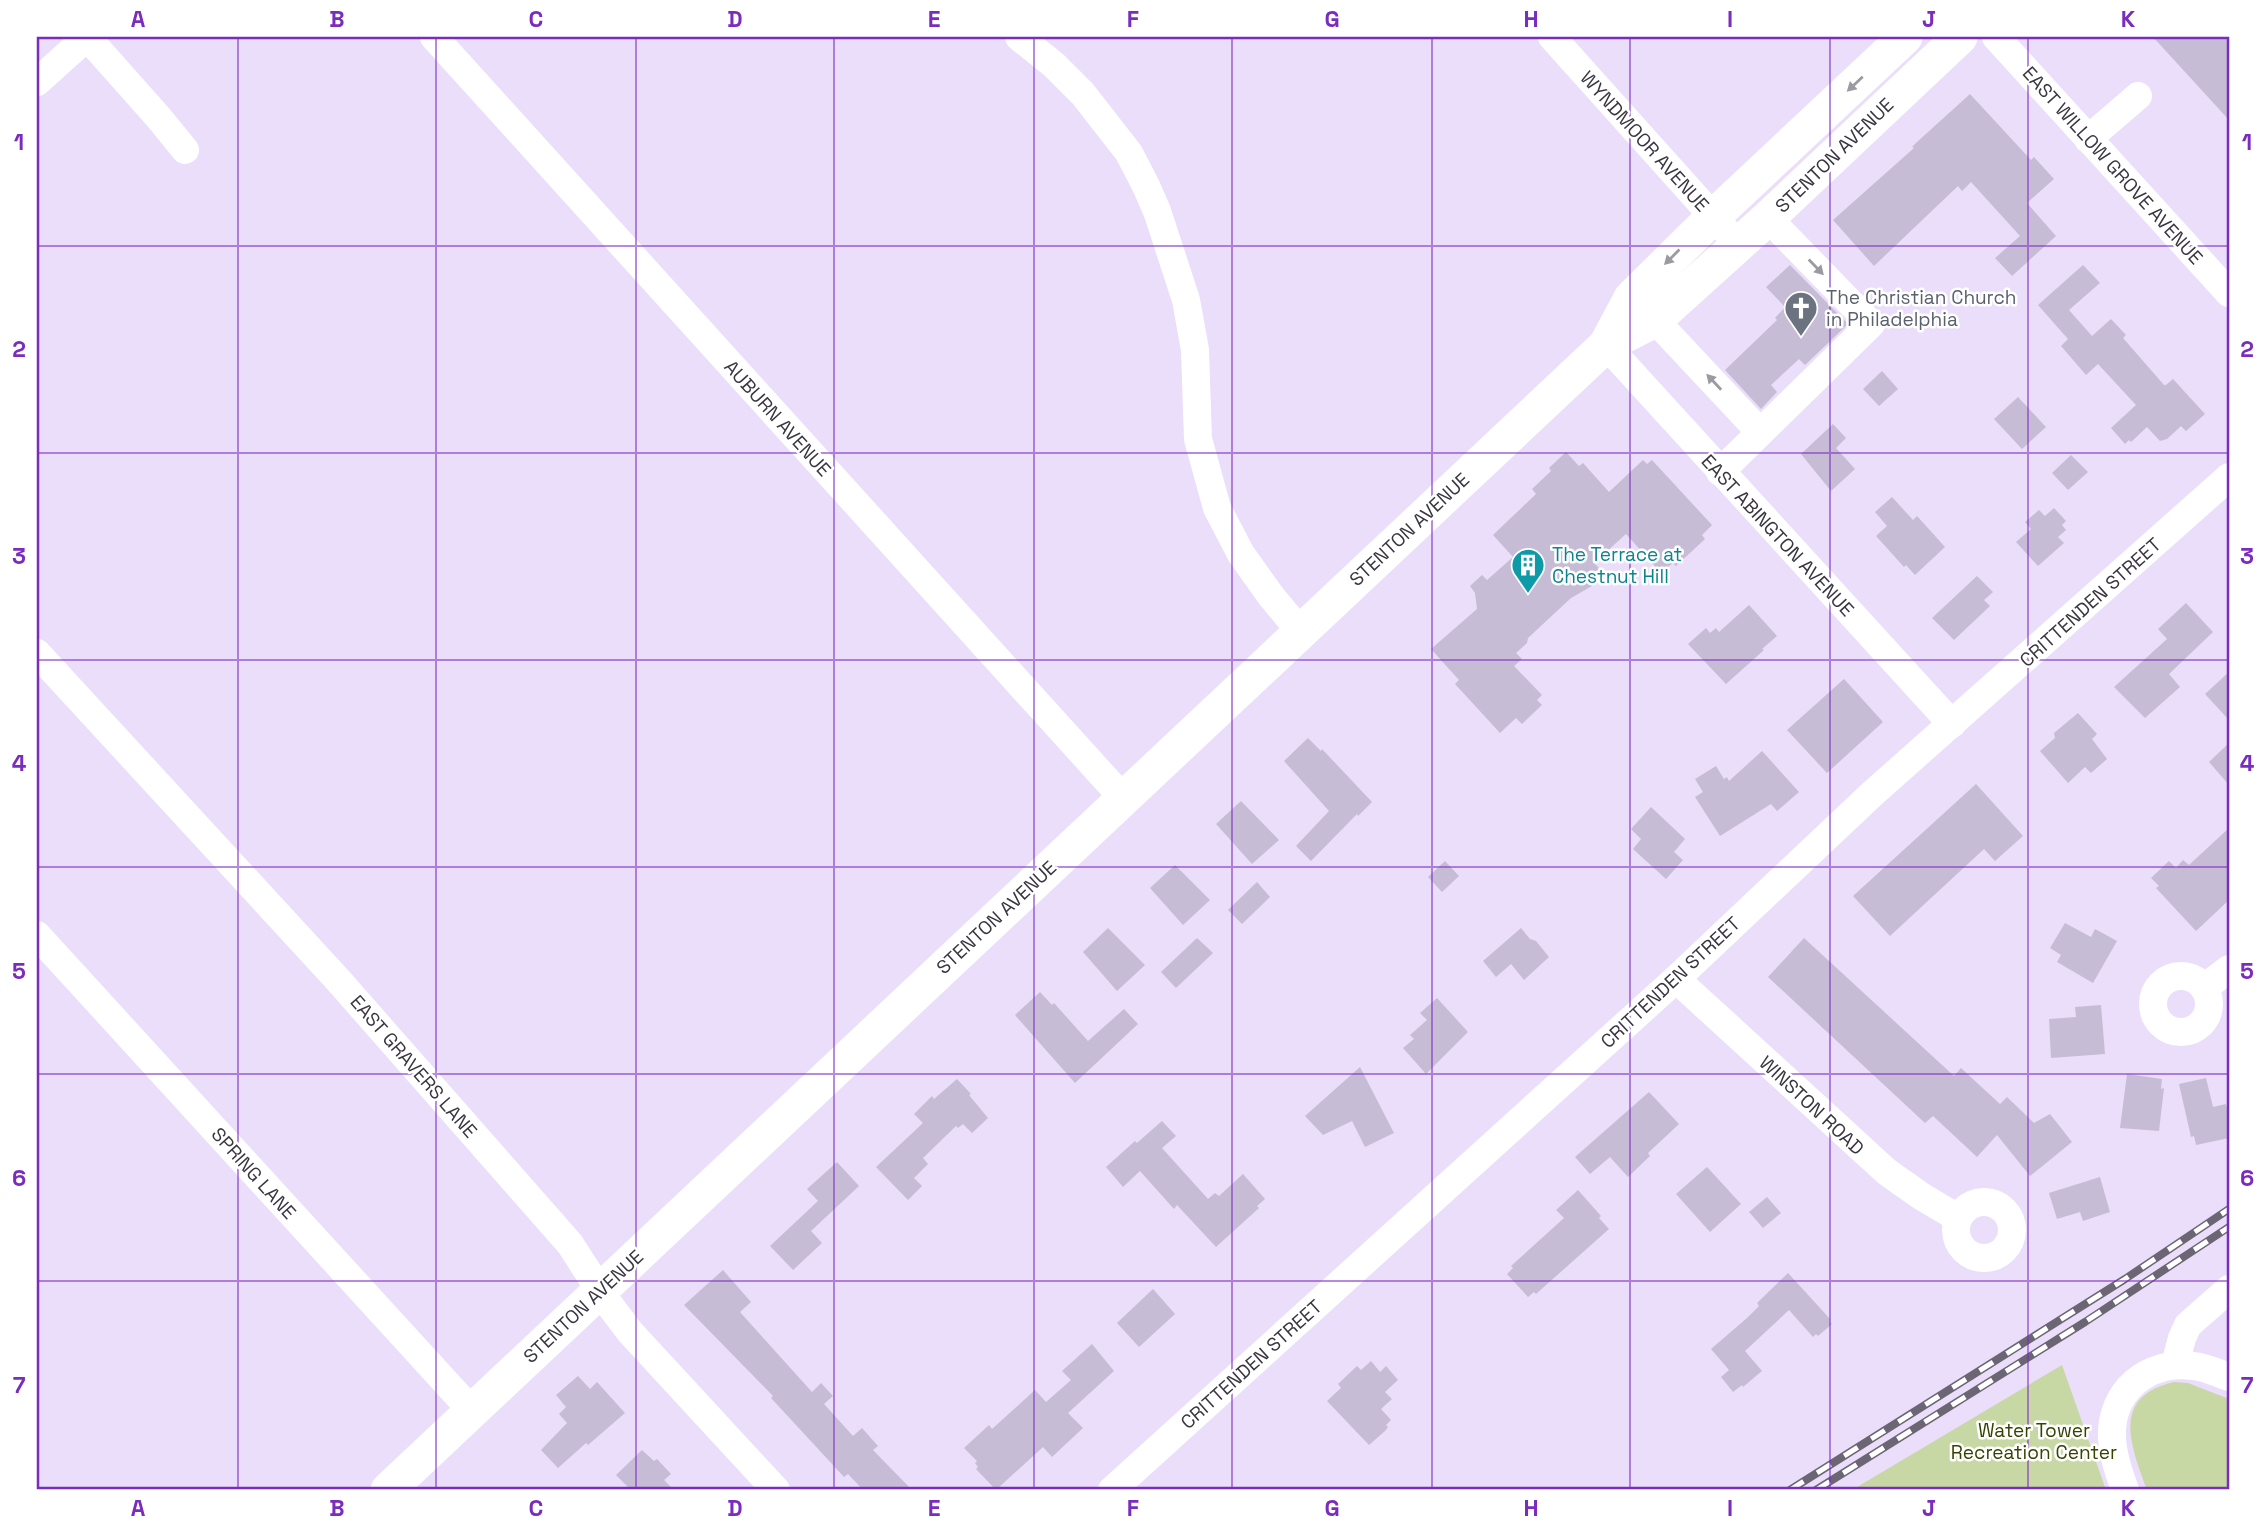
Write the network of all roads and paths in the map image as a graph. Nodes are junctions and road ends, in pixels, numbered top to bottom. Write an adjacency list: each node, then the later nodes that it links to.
1 (87, 37): 8 (street); 11 (street)
2 (434, 37): 24 (street, AUBURN AVENUE)
3 (1019, 37): 21 (street)
4 (1552, 37): 12 (street, WYNDMOOR AVENUE)
5 (1905, 37): 12 (main road, STENTON AVENUE, one-way to 12)
6 (1960, 37): 13 (main road, STENTON AVENUE)
7 (1996, 37): 10 (street, EAST WILLOW GROVE AVENUE)
8 (37, 82)
9 (2138, 96): 10 (street)
10 (2088, 139): 15 (street, EAST WILLOW GROVE AVENUE)
11 (185, 150)
12 (1713, 217): 14 (street, WYNDMOOR AVENUE); 17 (main road, STENTON AVENUE, one-way to 17)
13 (1768, 218): 14 (main road, STENTON AVENUE); 18 (street, one-way to 18)
14 (1739, 244): 16 (main road, STENTON AVENUE)
15 (2229, 293)
16 (1655, 320): 17 (main road, STENTON AVENUE); 18 (street, one-way to 16)
17 (1606, 345): 19 (street, EAST ABINGTON AVENUE); 21 (main road, STENTON AVENUE)
18 (1760, 432): 19 (street)
19 (1720, 472): 23 (street, EAST ABINGTON AVENUE)
20 (2229, 477): 23 (street, CRITTENDEN STREET)
21 (1300, 631): 24 (main road, STENTON AVENUE)
22 (37, 653): 30 (street, EAST GRAVERS LANE)
23 (1952, 724): 27 (street, CRITTENDEN STREET)
24 (1122, 798): 30 (main road, STENTON AVENUE)
25 (37, 935): 34 (street, SPRING LANE)
26 (2229, 969): 28 (street)
27 (1676, 979): 29 (street, WINSTON ROAD); 37 (street, CRITTENDEN STREET)
28 (2204, 988)
29 (1958, 1218)
30 (600, 1289): 34 (main road, STENTON AVENUE); 36 (street, EAST GRAVERS LANE)
31 (2229, 1289): 32 (street)
32 (2175, 1366): 33 (street); 38 (street)
33 (2229, 1377)
34 (472, 1411): 35 (main road, STENTON AVENUE)
35 (388, 1490)
36 (776, 1490)
37 (1112, 1490)
38 (2125, 1490)

